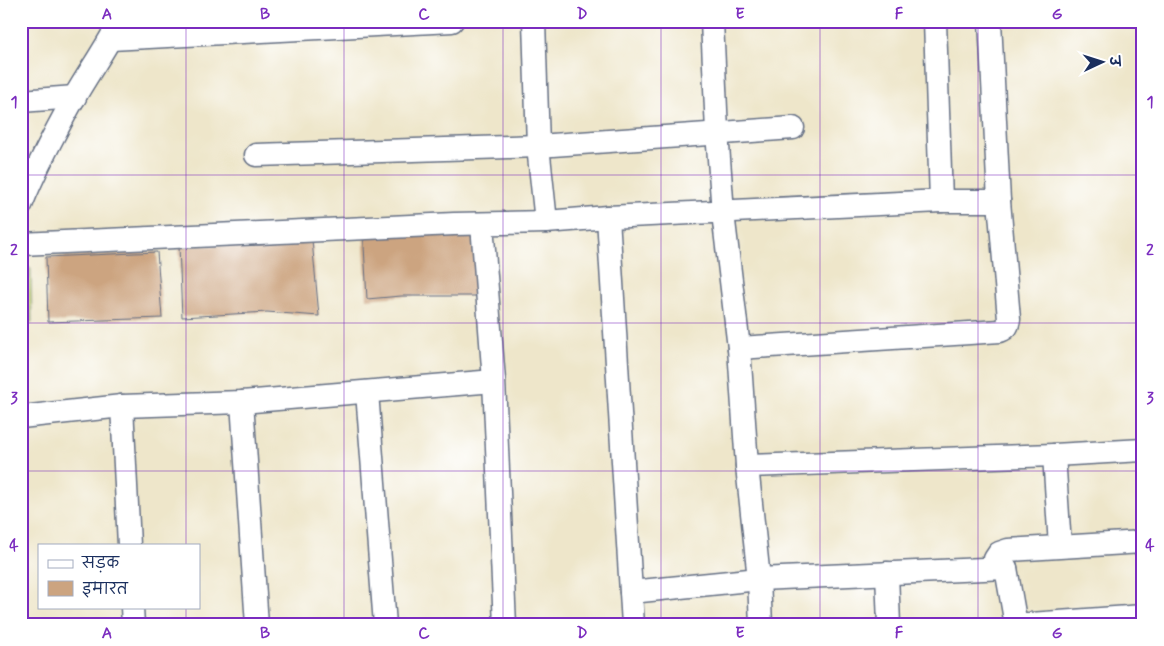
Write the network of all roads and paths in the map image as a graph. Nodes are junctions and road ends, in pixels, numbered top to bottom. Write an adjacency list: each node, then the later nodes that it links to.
1 (452, 21): 6 (street)
2 (534, 21): 11 (street)
3 (712, 21): 10 (street)
4 (935, 21): 14 (street)
5 (990, 21): 15 (street)
6 (115, 30): 7 (street)
7 (75, 97): 8 (street); 13 (street)
8 (21, 101)
9 (793, 128): 10 (street)
10 (717, 132): 11 (street); 17 (street)
11 (538, 146): 12 (street); 19 (street)
12 (256, 155)
13 (26, 182): 16 (street)
14 (940, 201): 15 (street); 17 (street)
15 (999, 201): 22 (street)
16 (21, 205)
17 (723, 213): 18 (street); 22 (street)
18 (608, 217): 19 (street); 37 (street)
19 (546, 222): 20 (street)
20 (482, 224): 21 (street); 23 (street)
21 (21, 244)
22 (739, 348): 30 (street)
23 (494, 382): 24 (street); 43 (street)
24 (367, 392): 25 (street); 42 (street)
25 (242, 402): 26 (street); 41 (street)
26 (122, 406): 27 (street); 32 (street)
27 (21, 417)
28 (1143, 450): 29 (street)
29 (1054, 455): 30 (street); 33 (street)
30 (747, 466): 36 (street)
31 (1143, 542): 33 (street)
32 (129, 544)
33 (1060, 546): 34 (street)
34 (1006, 568): 35 (street); 47 (street)
35 (886, 573): 36 (street); 46 (street)
36 (759, 579): 37 (street); 45 (street)
37 (631, 592): 44 (street)
38 (132, 608): 40 (street)
39 (1137, 619): 47 (street)
40 (133, 625)
41 (257, 625)
42 (385, 625)
43 (505, 625)
44 (633, 625)
45 (761, 625)
46 (890, 625)
47 (1016, 625)

